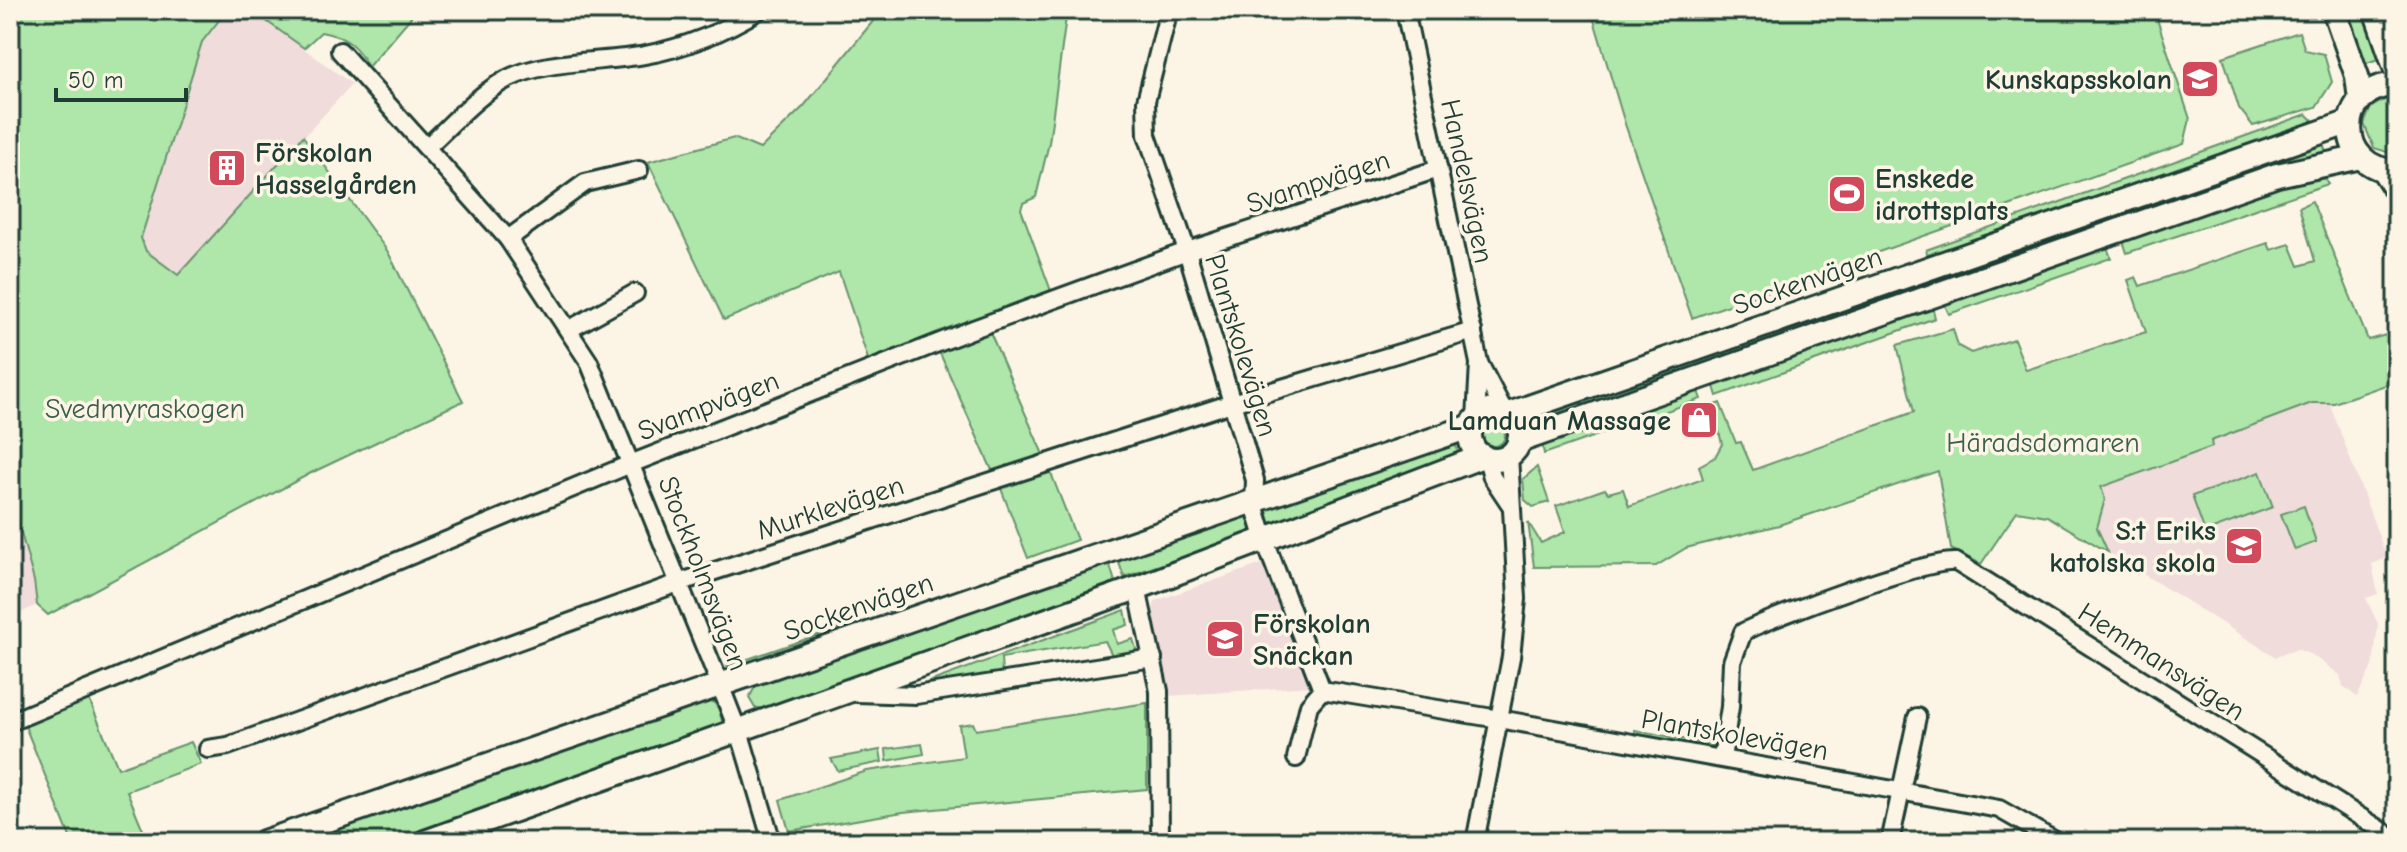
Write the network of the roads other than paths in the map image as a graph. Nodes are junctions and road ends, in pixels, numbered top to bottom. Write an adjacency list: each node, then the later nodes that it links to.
1 (759, 10): 11 (street)
2 (1169, 10): 18 (street, Plantskolevägen)
3 (1405, 10): 13 (street, Handelsvägen)
4 (2334, 10): 9 (street)
5 (2375, 10): 7 (street)
6 (340, 51): 11 (street, Stockholmsvägen)
7 (2397, 73)
8 (2397, 85): 9 (street)
9 (2360, 100): 10 (street)
10 (2350, 122): 12 (street); 24 (street, Sockenvägen)
11 (428, 146): 17 (street, Stockholmsvägen)
12 (2361, 157): 15 (street); 26 (street, Sockenvägen)
13 (1438, 169): 18 (street, Svampvägen); 21 (street, Handelsvägen)
14 (639, 170): 17 (street)
15 (2390, 170): 16 (street)
16 (2397, 192)
17 (508, 239): 20 (street, Stockholmsvägen)
18 (1187, 251): 23 (street, Plantskolevägen); 27 (street, Svampvägen)
19 (635, 293): 20 (street)
20 (570, 329): 27 (street, Stockholmsvägen)
21 (1473, 331): 22 (street, Handelsvägen); 23 (street, Murklevägen)
22 (1479, 363): 24 (street, Handelsvägen); 25 (street, Handelsvägen)
23 (1232, 403): 28 (street, Plantskolevägen); 30 (street, Murklevägen)
24 (1506, 412): 25 (street, Sockenvägen); 26 (street)
25 (1474, 423): 26 (street); 28 (street, Sockenvägen)
26 (1500, 453): 29 (street, Sockenvägen); 37 (street)
27 (633, 463): 30 (street, Stockholmsvägen); 38 (street, Svampvägen)
28 (1254, 504): 29 (street, Plantskolevägen); 33 (street, Sockenvägen)
29 (1265, 541): 31 (street, Sockenvägen); 34 (street, Plantskolevägen)
30 (681, 582): 33 (street, Stockholmsvägen); 40 (street, Murklevägen)
31 (1137, 588): 32 (street); 35 (street, Sockenvägen)
32 (1153, 658): 35 (street, Sockenvägen); 49 (street)
33 (720, 687): 39 (street, Stockholmsvägen); 46 (street, Sockenvägen)
34 (1322, 690): 37 (street, Plantskolevägen); 41 (street)
35 (848, 693): 39 (street, Sockenvägen)
36 (1917, 717): 43 (street)
37 (1499, 719): 42 (street, Plantskolevägen); 50 (street)
38 (10, 722)
39 (737, 731): 44 (street, Sockenvägen); 48 (street, Stockholmsvägen)
40 (208, 749)
41 (1296, 758)
42 (1722, 758): 43 (street, Plantskolevägen); 45 (street, Hemmansvägen)
43 (1902, 790): 51 (street); 52 (street, Plantskolevägen)
44 (463, 836): 47 (street, Sockenvägen)
45 (2397, 840)
46 (264, 842)
47 (425, 842)
48 (772, 842)
49 (1160, 842)
50 (1475, 842)
51 (1890, 842)
52 (2057, 842)

